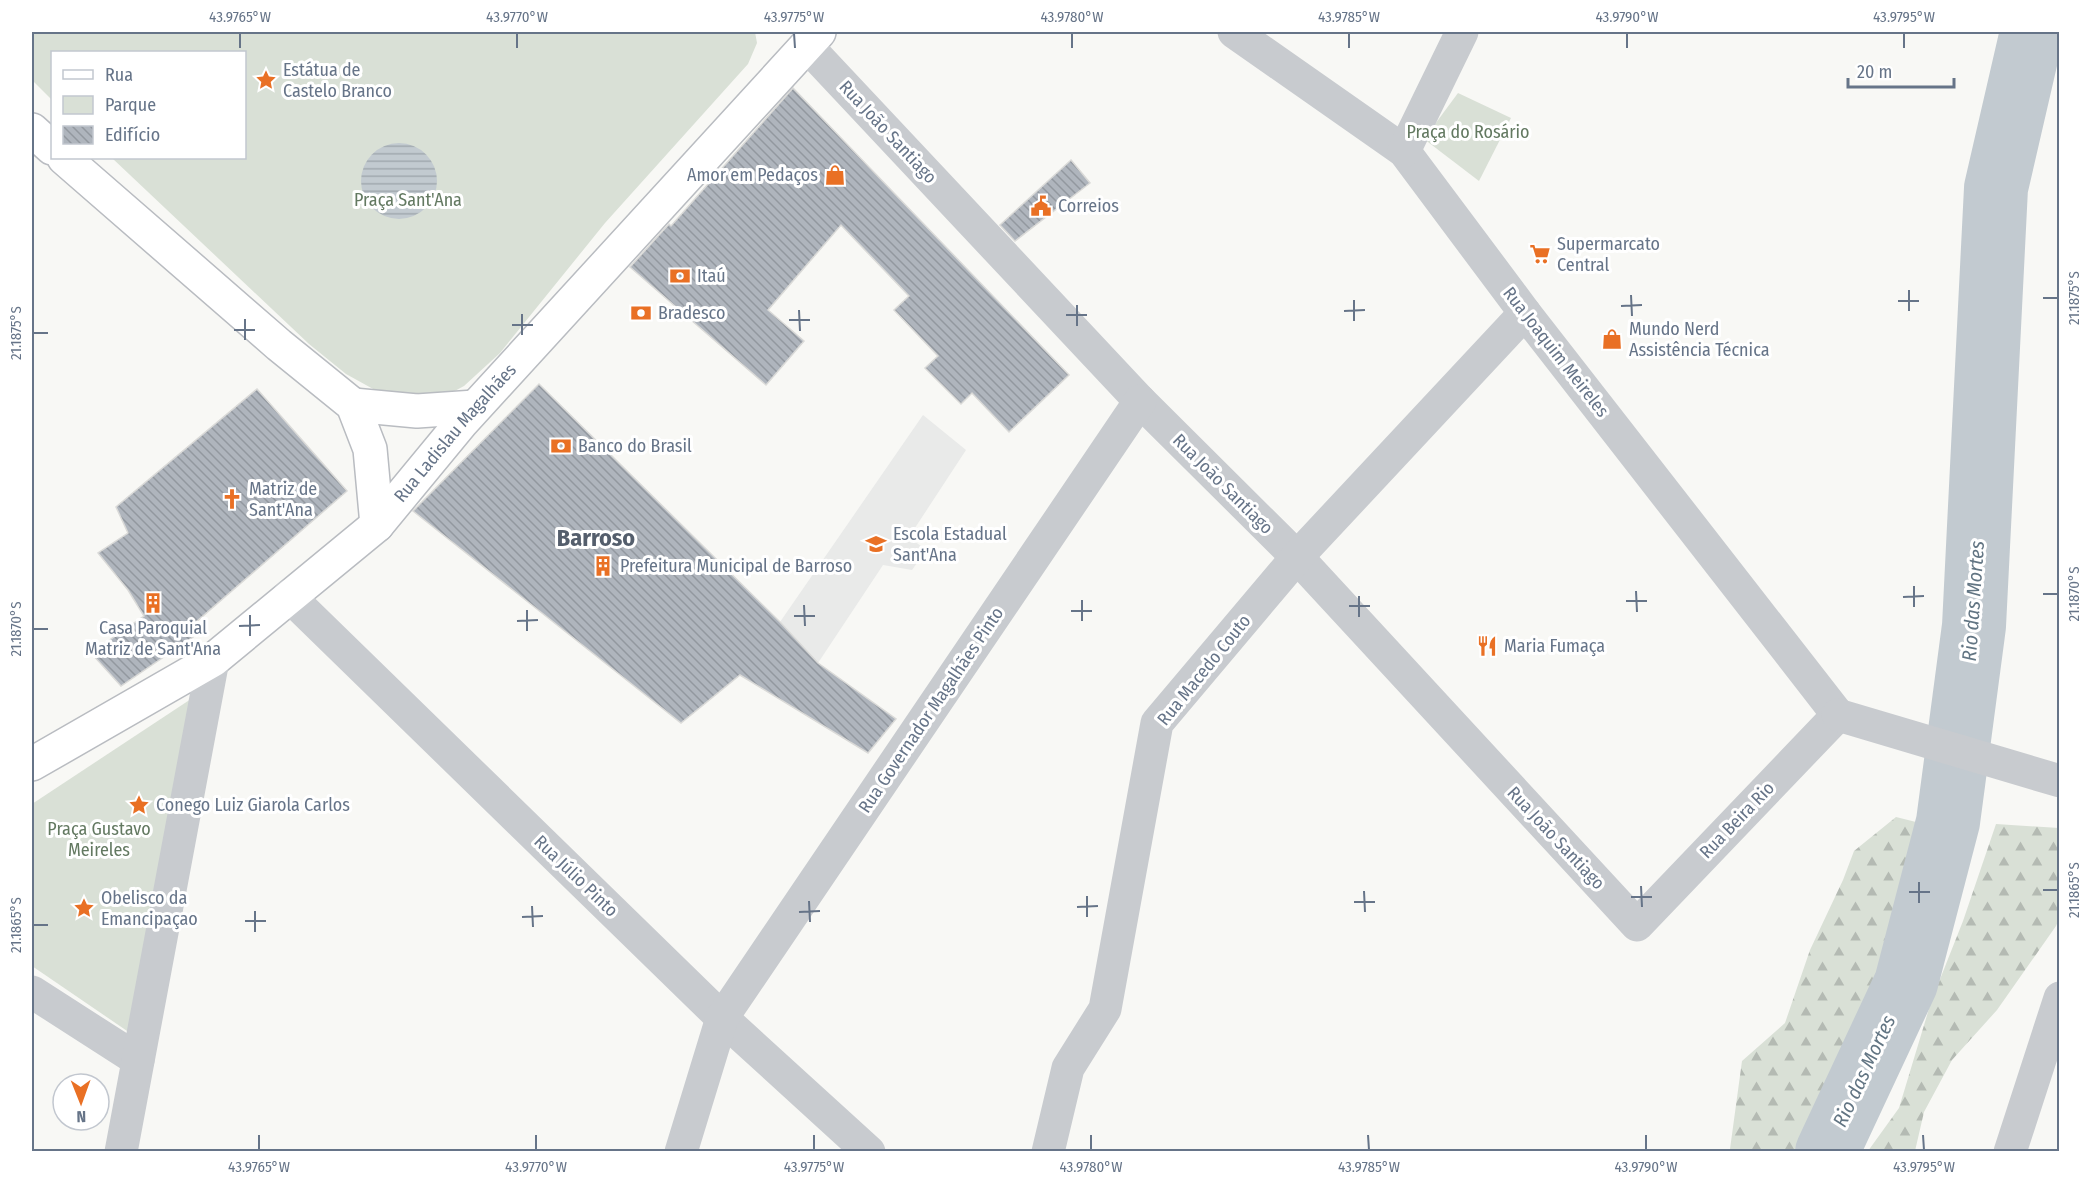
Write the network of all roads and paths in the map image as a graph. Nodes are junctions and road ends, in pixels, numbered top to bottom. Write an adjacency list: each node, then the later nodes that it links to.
1 (1234, 32): 6 (street, Rua Joaquim Meireles)
2 (1462, 32): 6 (street)
3 (813, 38): 9 (street, Rua João Santiago); 11 (main road, Rua Ladislau Magalhães)
4 (32, 130): 5 (main road)
5 (51, 147)
6 (1404, 151): 8 (street, Rua Joaquim Meireles)
7 (65, 159): 10 (main road)
8 (1525, 313): 13 (street, Rua Macedo Couto); 16 (street, Rua Joaquim Meireles)
9 (1140, 401): 13 (street, Rua João Santiago); 22 (street, Rua Governador Magalhães Pinto)
10 (352, 405): 11 (main road); 12 (main road)
11 (475, 407): 12 (main road, Rua Ladislau Magalhães)
12 (377, 525): 14 (main road, Rua Ladislau Magalhães)
13 (1297, 558): 19 (street, Rua João Santiago); 27 (street, Rua Macedo Couto)
14 (289, 596): 15 (main road, Rua Ladislau Magalhães); 22 (street, Rua Júlio Pinto)
15 (213, 660): 17 (main road, Rua Ladislau Magalhães); 23 (street)
16 (1838, 715): 18 (street); 19 (street, Rua Beira Rio)
17 (32, 764)
18 (2060, 782)
19 (1637, 926)
20 (32, 992): 23 (street)
21 (2060, 998): 28 (street)
22 (722, 1018): 25 (street, Rua Governador Magalhães Pinto); 26 (street, Rua Júlio Pinto)
23 (138, 1060): 24 (street)
24 (121, 1152)
25 (681, 1152)
26 (869, 1152)
27 (1048, 1152)
28 (2010, 1152)

